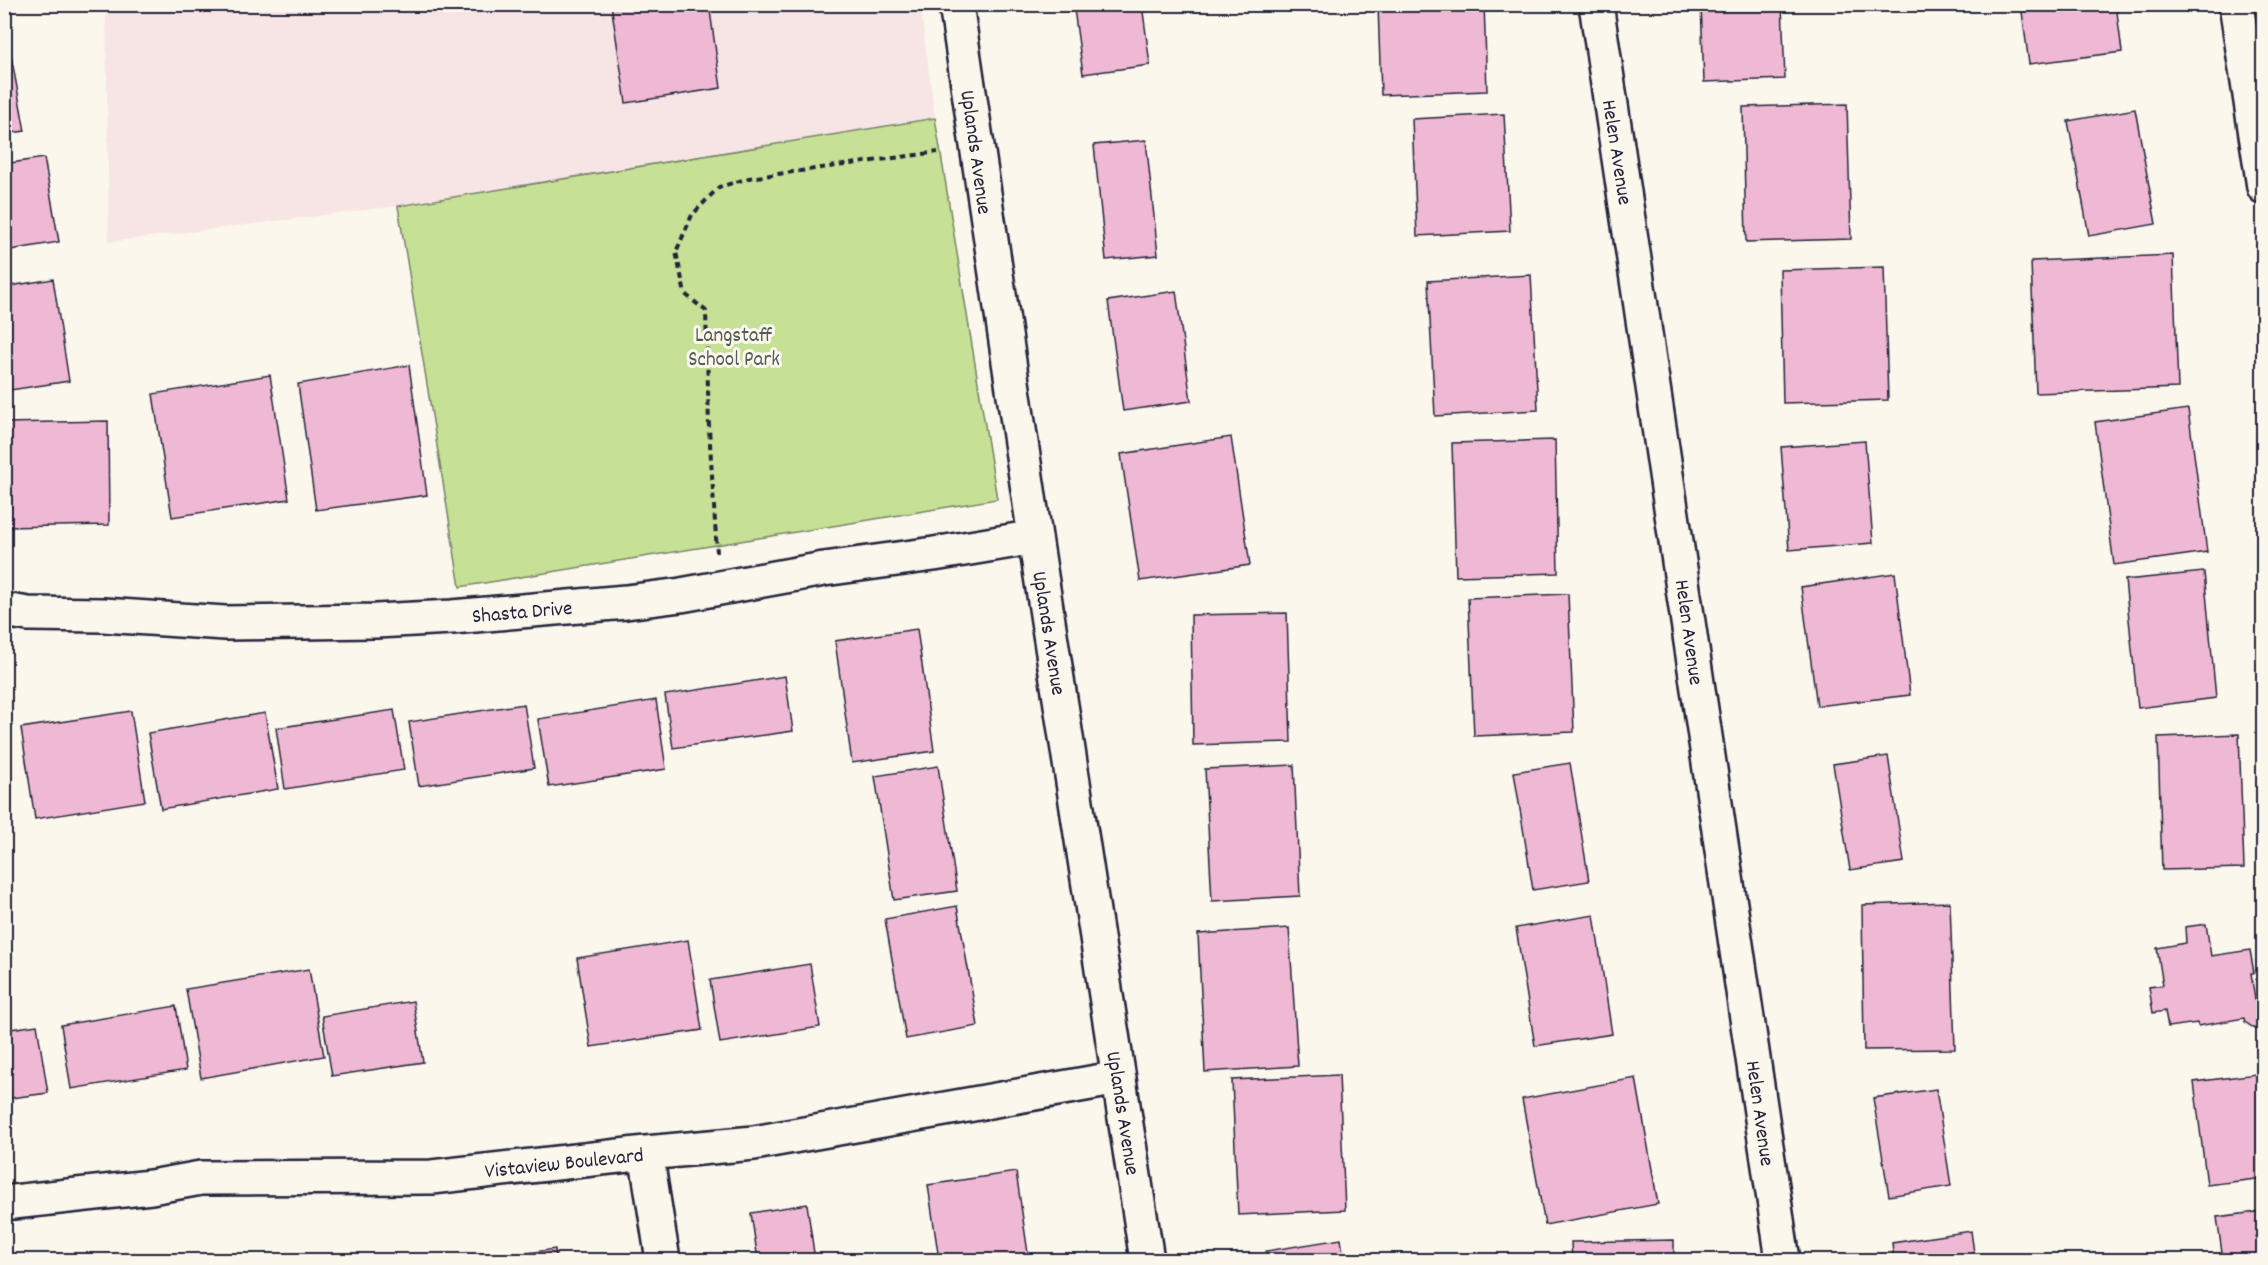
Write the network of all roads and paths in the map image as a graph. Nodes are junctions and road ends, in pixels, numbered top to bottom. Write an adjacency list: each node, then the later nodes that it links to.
1 (956, 4): 7 (street, Uplands Avenue)
2 (1596, 4): 15 (street, Helen Avenue)
3 (2236, 4): 4 (street)
4 (2257, 105): 6 (street)
5 (938, 152): 8 (path)
6 (2264, 187)
7 (1035, 537): 8 (street, Shasta Drive); 10 (street, Uplands Avenue)
8 (720, 586): 9 (street, Shasta Drive)
9 (4, 610)
10 (1119, 1078): 11 (street, Vistaview Boulevard); 14 (street, Uplands Avenue)
11 (645, 1153): 12 (street, Vistaview Boulevard); 13 (street)
12 (4, 1203)
13 (663, 1260)
14 (1147, 1260)
15 (1782, 1260)

